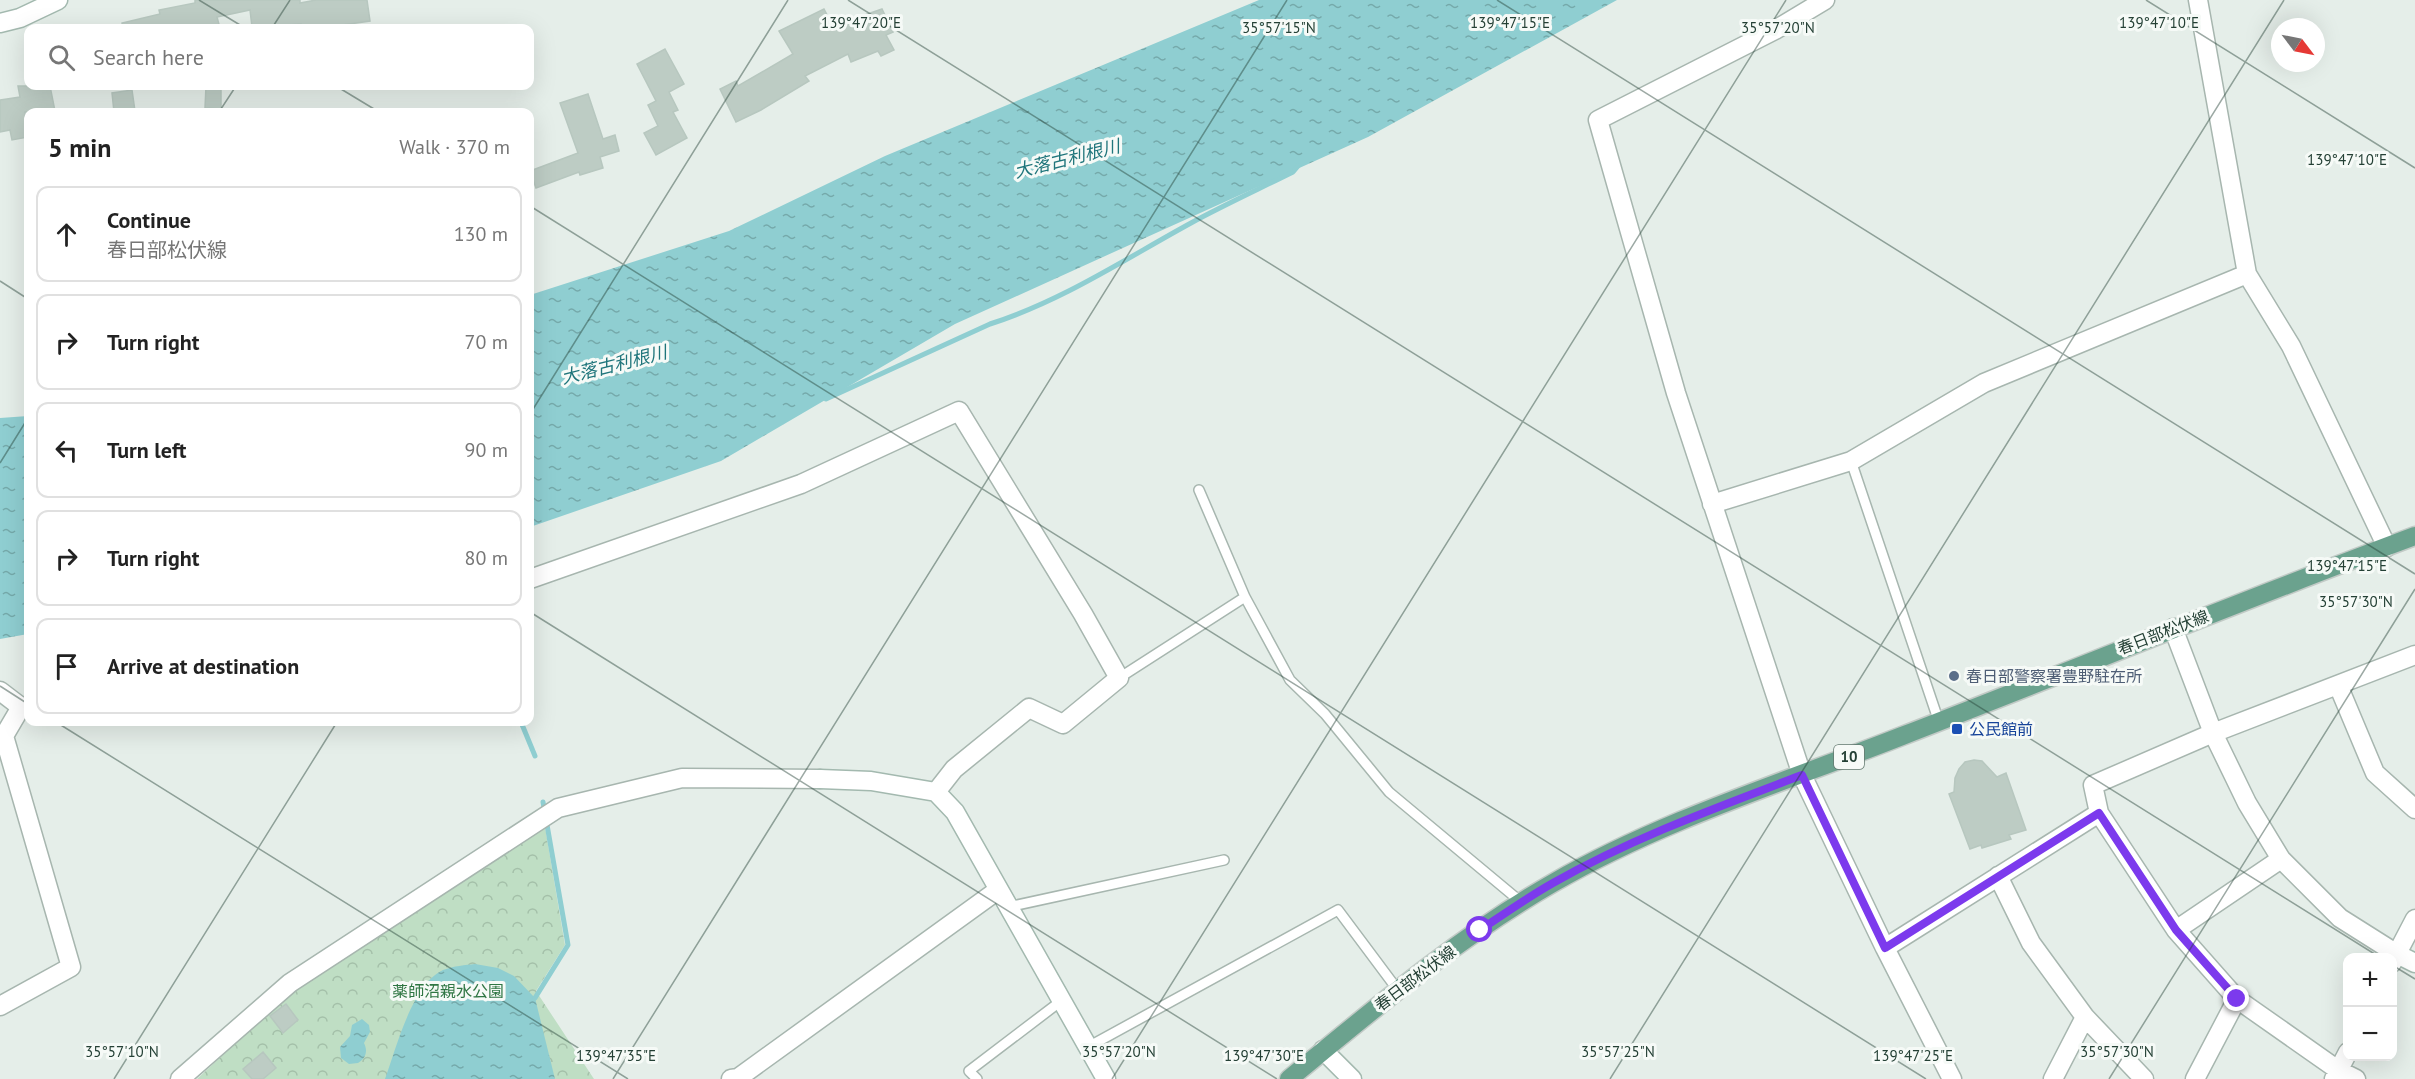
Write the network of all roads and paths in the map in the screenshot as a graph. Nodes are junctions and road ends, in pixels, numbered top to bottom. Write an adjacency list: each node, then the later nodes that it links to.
1 (58, 0): 4 (street)
2 (1825, 0): 8 (street)
3 (2198, 0): 5 (street)
4 (0, 23)
5 (2247, 274): 6 (street); 10 (street)
6 (1851, 461): 8 (street); 20 (lane)
7 (1199, 490): 12 (lane)
8 (1712, 504): 22 (street)
9 (2415, 536): 10 (main road, 春日部松伏線 / 10)
10 (2387, 547): 13 (main road, 春日部松伏線 / 10)
11 (534, 578): 15 (street)
12 (1245, 597): 15 (lane); 30 (lane)
13 (2173, 628): 20 (main road, 春日部松伏線 / 10); 21 (street)
14 (2415, 655): 16 (street)
15 (1119, 678): 23 (street)
16 (2338, 685): 21 (street); 24 (street)
17 (0, 691): 18 (street)
18 (24, 705)
19 (24, 707): 42 (street)
20 (1939, 722): 22 (main road, 春日部松伏線 / 10)
21 (2212, 733): 25 (street); 26 (street)
22 (1802, 775): 30 (main road, 春日部松伏線 / 10); 34 (street)
23 (936, 792): 29 (street); 49 (street)
24 (2415, 809)
25 (2099, 813): 28 (street); 33 (street)
26 (2281, 859): 33 (street); 35 (street)
27 (1224, 860): 31 (lane)
28 (1998, 876): 34 (street); 43 (street)
29 (999, 890): 31 (street); 47 (street)
30 (1521, 902): 39 (main road, 春日部松伏線 / 10)
31 (1008, 907): 41 (street)
32 (2415, 919): 36 (street)
33 (2176, 930): 40 (street)
34 (1885, 948): 55 (street)
35 (2388, 953)
36 (2397, 954)
37 (2397, 958): 38 (street)
38 (2415, 963)
39 (1397, 989): 44 (lane); 45 (main road, 春日部松伏線 / 10)
40 (2237, 999): 48 (street); 58 (street)
41 (1061, 1001): 44 (street); 51 (lane)
42 (0, 1006)
43 (2085, 1017): 56 (street); 57 (street)
44 (1088, 1047): 52 (street)
45 (1323, 1050): 53 (main road, 春日部松伏線 / 10); 54 (street)
46 (2343, 1061): 48 (street)
47 (750, 1075): 50 (street)
48 (2336, 1075): 59 (street)
49 (180, 1079)
50 (731, 1079)
51 (978, 1079)
52 (1106, 1079)
53 (1289, 1079)
54 (1352, 1079)
55 (1952, 1079)
56 (2053, 1079)
57 (2144, 1079)
58 (2195, 1079)
59 (2356, 1079)

